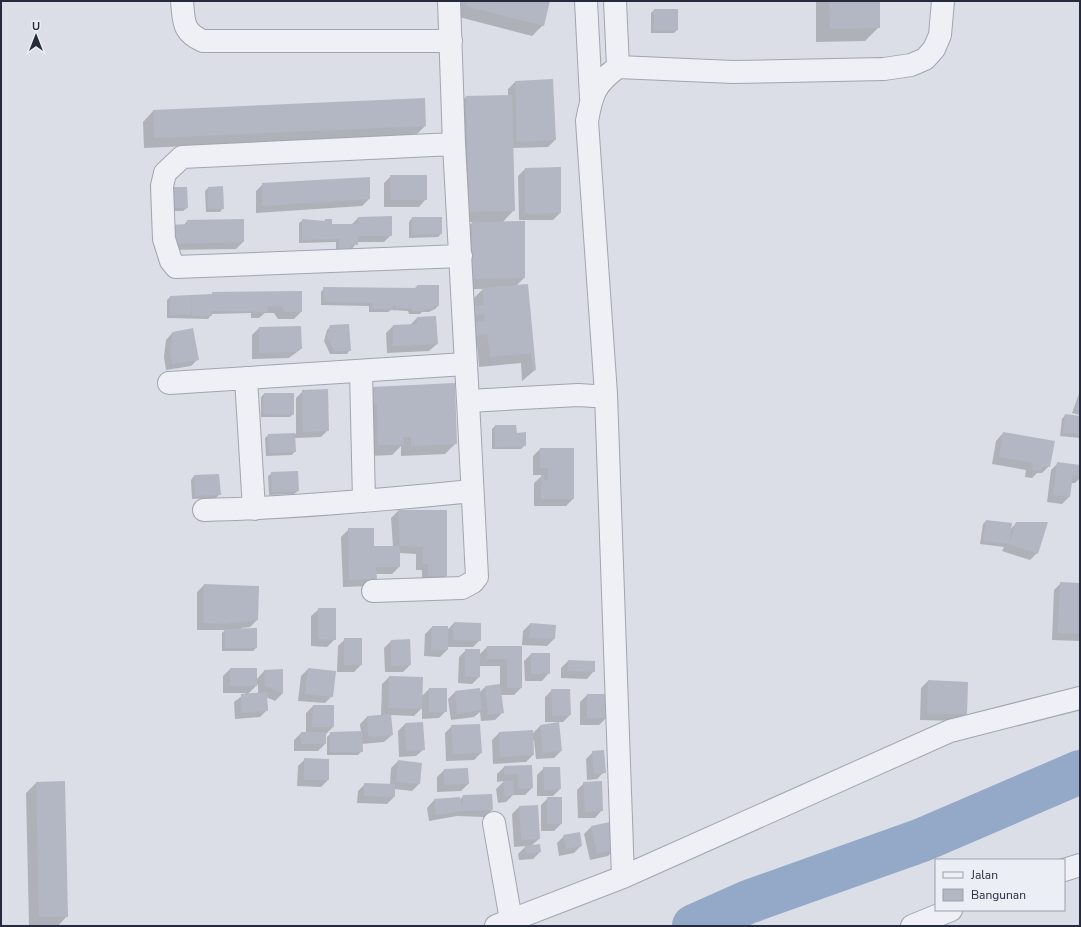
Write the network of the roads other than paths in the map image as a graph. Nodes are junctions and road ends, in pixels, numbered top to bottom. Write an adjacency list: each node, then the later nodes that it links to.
1 (182, 1): 6 (street)
2 (449, 1): 6 (street)
3 (586, 1): 8 (street)
4 (615, 1): 7 (street)
5 (943, 1): 7 (street)
6 (451, 42): 9 (street)
7 (618, 67): 8 (street)
8 (591, 98): 15 (street)
9 (454, 144): 10 (street); 10 (street)
10 (461, 256): 11 (street)
11 (465, 364): 12 (street); 16 (street)
12 (361, 371): 13 (street); 18 (street)
13 (246, 378): 14 (street); 19 (street)
14 (169, 383)
15 (606, 394): 16 (street); 26 (street)
16 (468, 401): 17 (street)
17 (472, 491): 18 (street); 21 (street)
18 (364, 501): 19 (street)
19 (254, 509): 20 (street)
20 (204, 510)
21 (373, 591)
22 (1080, 698): 26 (street)
23 (494, 823): 28 (street)
24 (1080, 865): 25 (street)
25 (1065, 870)
26 (623, 877): 28 (street)
27 (949, 911): 29 (street)
28 (504, 923)
29 (912, 926)

